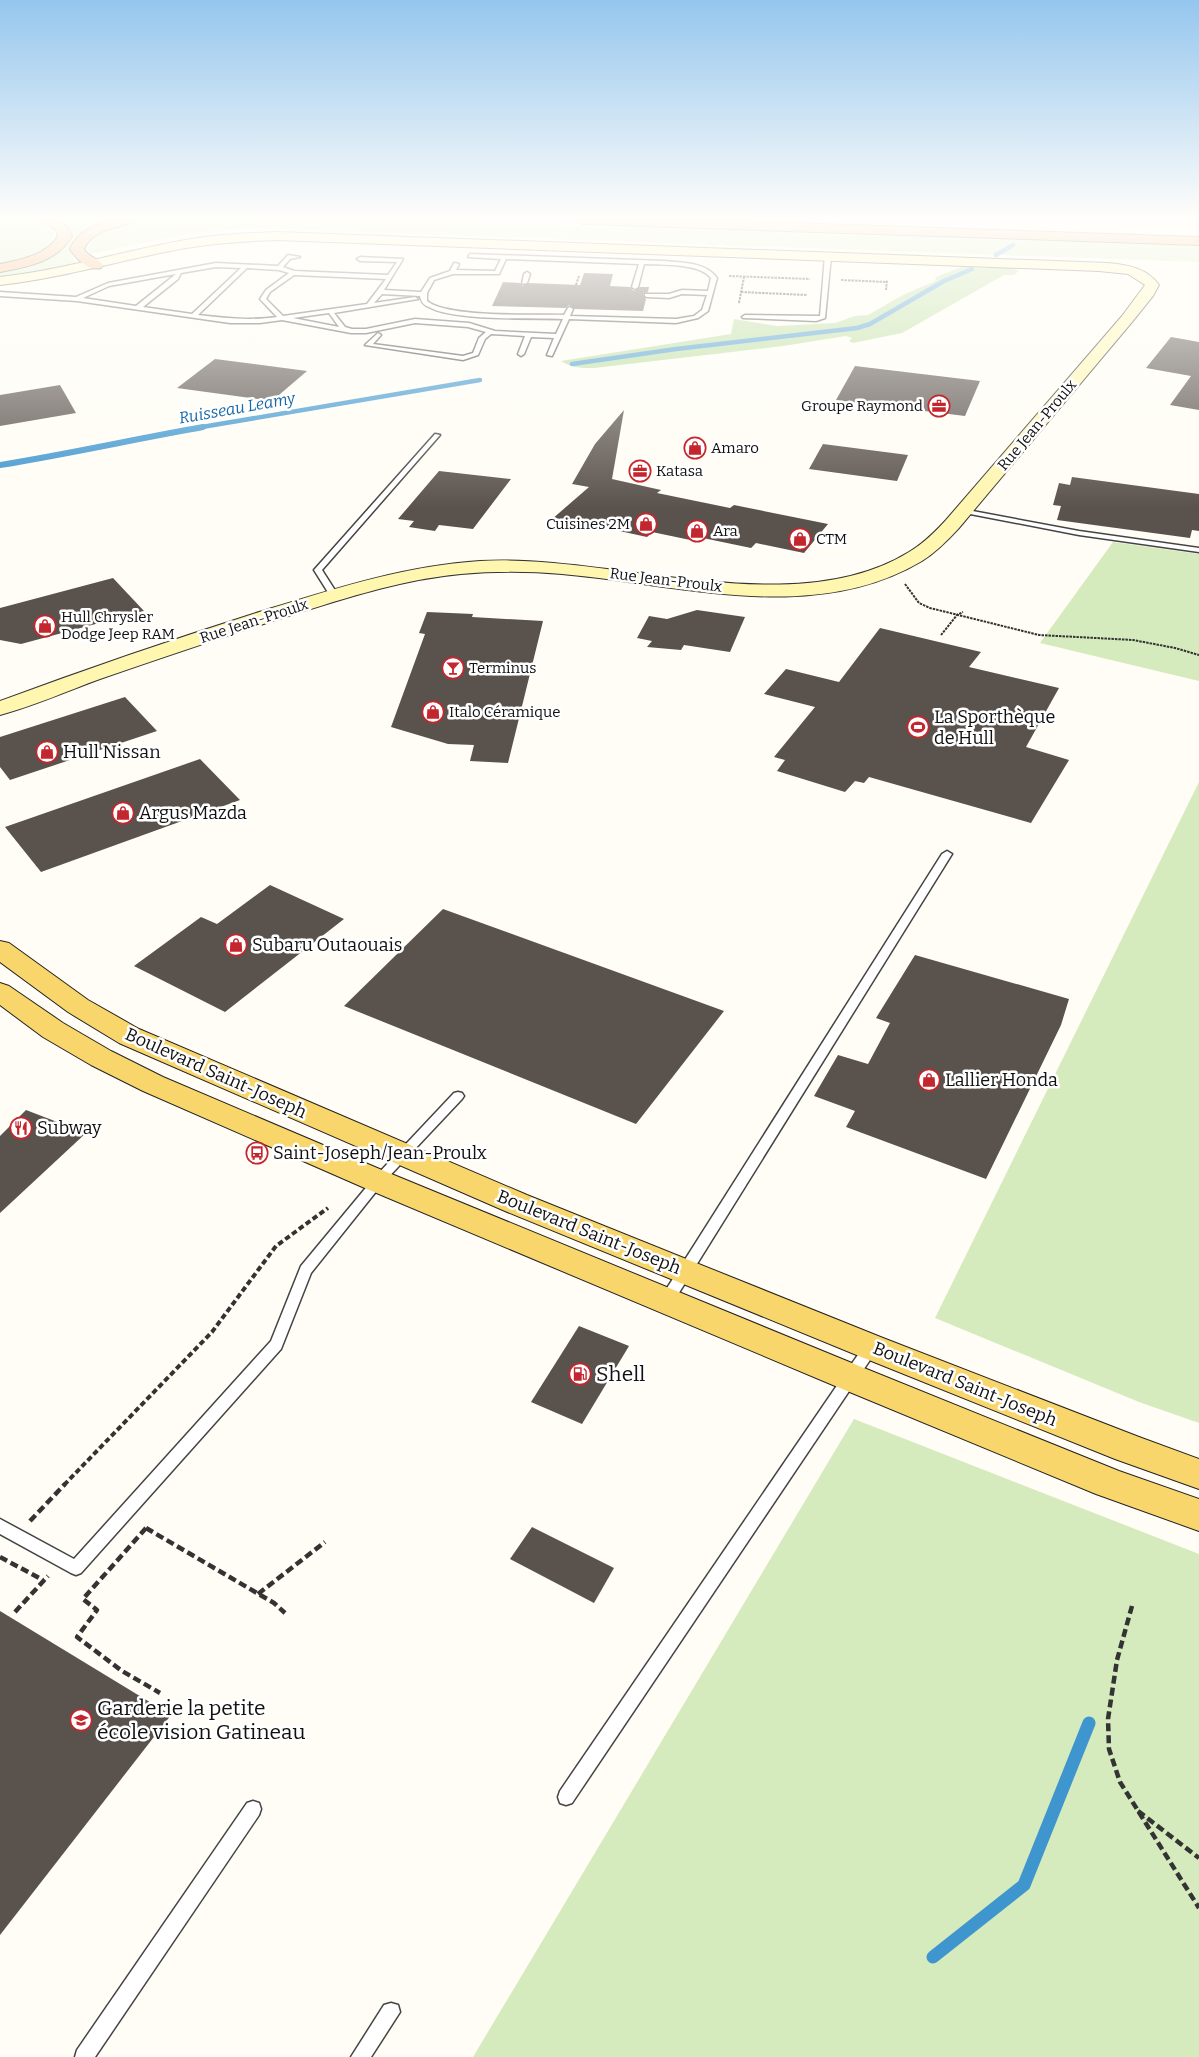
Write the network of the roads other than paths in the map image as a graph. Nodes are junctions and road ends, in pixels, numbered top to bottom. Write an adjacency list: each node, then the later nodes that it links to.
1 (193, 316): 12 (lane)
2 (280, 316): 12 (lane)
3 (296, 316): 12 (lane)
4 (334, 316): 16 (lane)
5 (437, 316): 14 (lane)
6 (483, 316): 15 (lane)
7 (511, 316): 13 (lane)
8 (698, 316): 13 (lane)
9 (823, 316): 11 (lane)
10 (1129, 316): 24 (street, Rue Jean-Proulx)
11 (745, 317)
12 (282, 318): 16 (lane)
13 (567, 318): 20 (lane)
14 (432, 322): 15 (lane); 17 (lane)
15 (475, 326): 18 (lane)
16 (345, 330): 17 (lane)
17 (366, 331): 18 (lane)
18 (490, 332): 19 (lane)
19 (529, 335): 20 (lane); 21 (lane)
20 (558, 336): 22 (lane)
21 (522, 354)
22 (550, 355)
23 (437, 434): 26 (lane)
24 (965, 511): 25 (lane); 26 (street, Rue Jean-Proulx)
25 (1199, 550)
26 (334, 595): 27 (street, Rue Jean-Proulx)
27 (102, 669): 28 (street, Rue Jean-Proulx); 29 (street, Rue Jean-Proulx)
28 (0, 692)
29 (0, 708)
30 (947, 854): 36 (lane)
31 (0, 949): 34 (main road, Boulevard Saint-Joseph)
32 (0, 992): 35 (main road, Boulevard Saint-Joseph)
33 (458, 1096): 34 (lane)
34 (401, 1154): 35 (lane); 36 (main road, Boulevard Saint-Joseph)
35 (378, 1181): 37 (main road, Boulevard Saint-Joseph); 42 (lane)
36 (684, 1271): 37 (lane); 38 (main road, Boulevard Saint-Joseph)
37 (667, 1300): 39 (main road, Boulevard Saint-Joseph)
38 (871, 1347): 39 (lane); 40 (main road, Boulevard Saint-Joseph)
39 (852, 1378): 41 (main road, Boulevard Saint-Joseph); 43 (lane)
40 (1199, 1474)
41 (1199, 1515)
42 (0, 1526)
43 (566, 1797)
44 (253, 1809): 46 (lane)
45 (391, 2012): 47 (lane)
46 (84, 2057)
47 (360, 2057)

